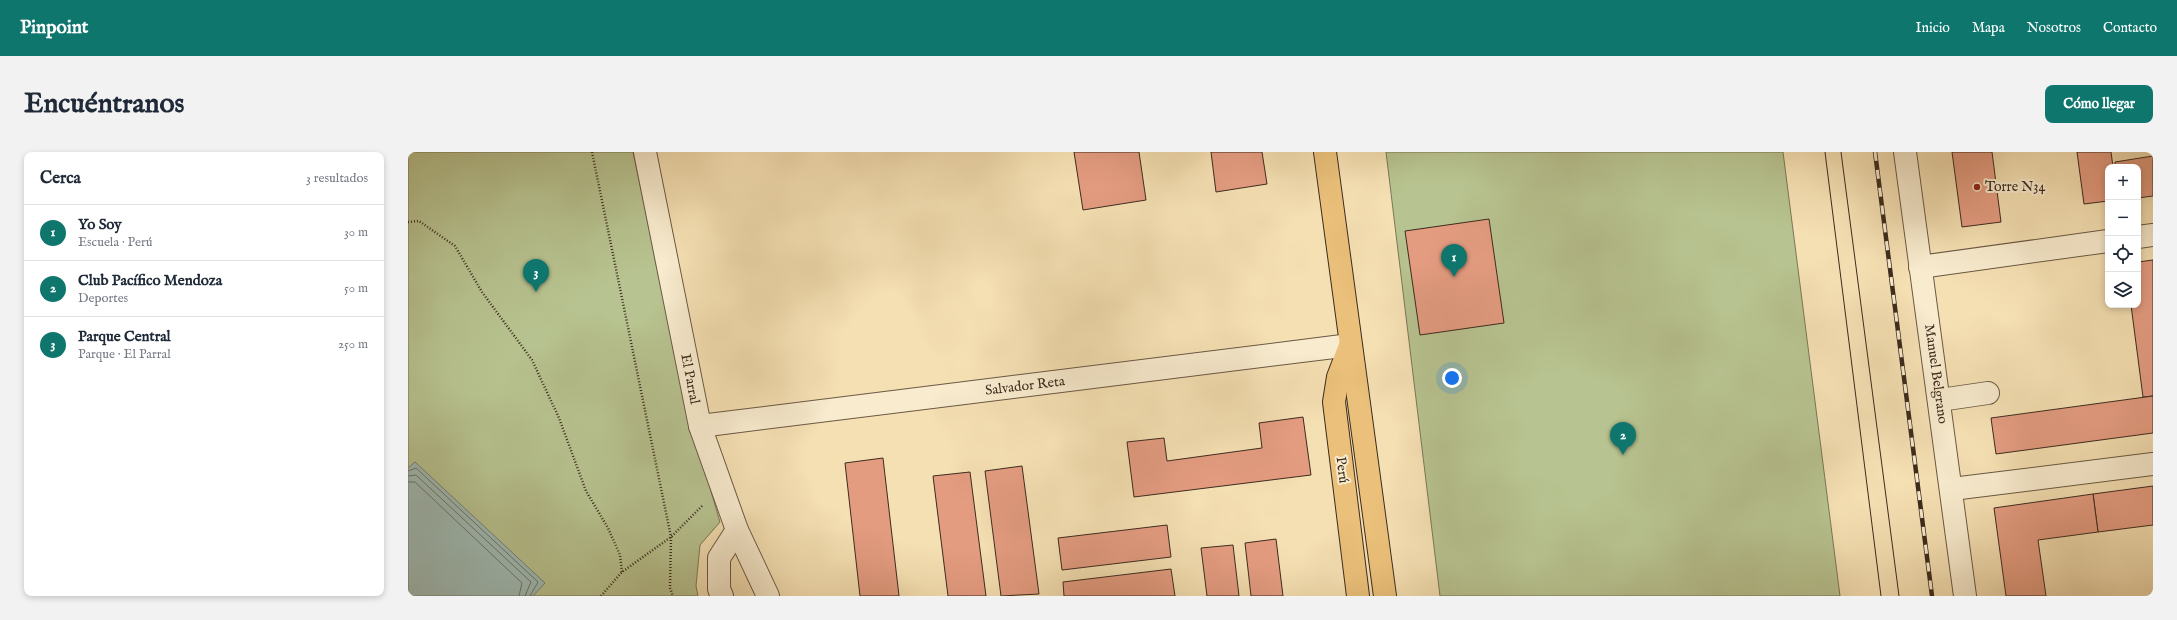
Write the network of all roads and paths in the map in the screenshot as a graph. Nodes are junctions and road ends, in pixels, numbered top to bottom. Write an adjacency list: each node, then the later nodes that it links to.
1 (592, 152): 18 (path)
2 (645, 152): 13 (street, El Parral)
3 (1325, 152): 10 (main road, Perú)
4 (1905, 152): 9 (street, Manuel Belgrano)
5 (408, 222): 19 (path)
6 (2153, 235): 7 (street)
7 (2141, 237)
8 (2105, 241): 9 (street)
9 (1920, 267): 12 (street, Manuel Belgrano)
10 (1350, 345): 13 (street, Salvador Reta); 24 (main road, Perú); 25 (main road, Perú)
11 (1988, 393): 12 (street)
12 (1940, 400): 16 (street, Manuel Belgrano)
13 (700, 426): 15 (street, El Parral)
14 (2153, 464): 16 (street)
15 (721, 487): 17 (street, El Parral); 18 (path)
16 (1952, 489): 26 (street, Manuel Belgrano)
17 (737, 530): 22 (street); 23 (street, El Parral)
18 (671, 537): 19 (path); 21 (path)
19 (622, 572): 20 (path)
20 (601, 596)
21 (673, 596)
22 (722, 596)
23 (768, 596)
24 (1358, 596)
25 (1385, 596)
26 (1966, 596)

